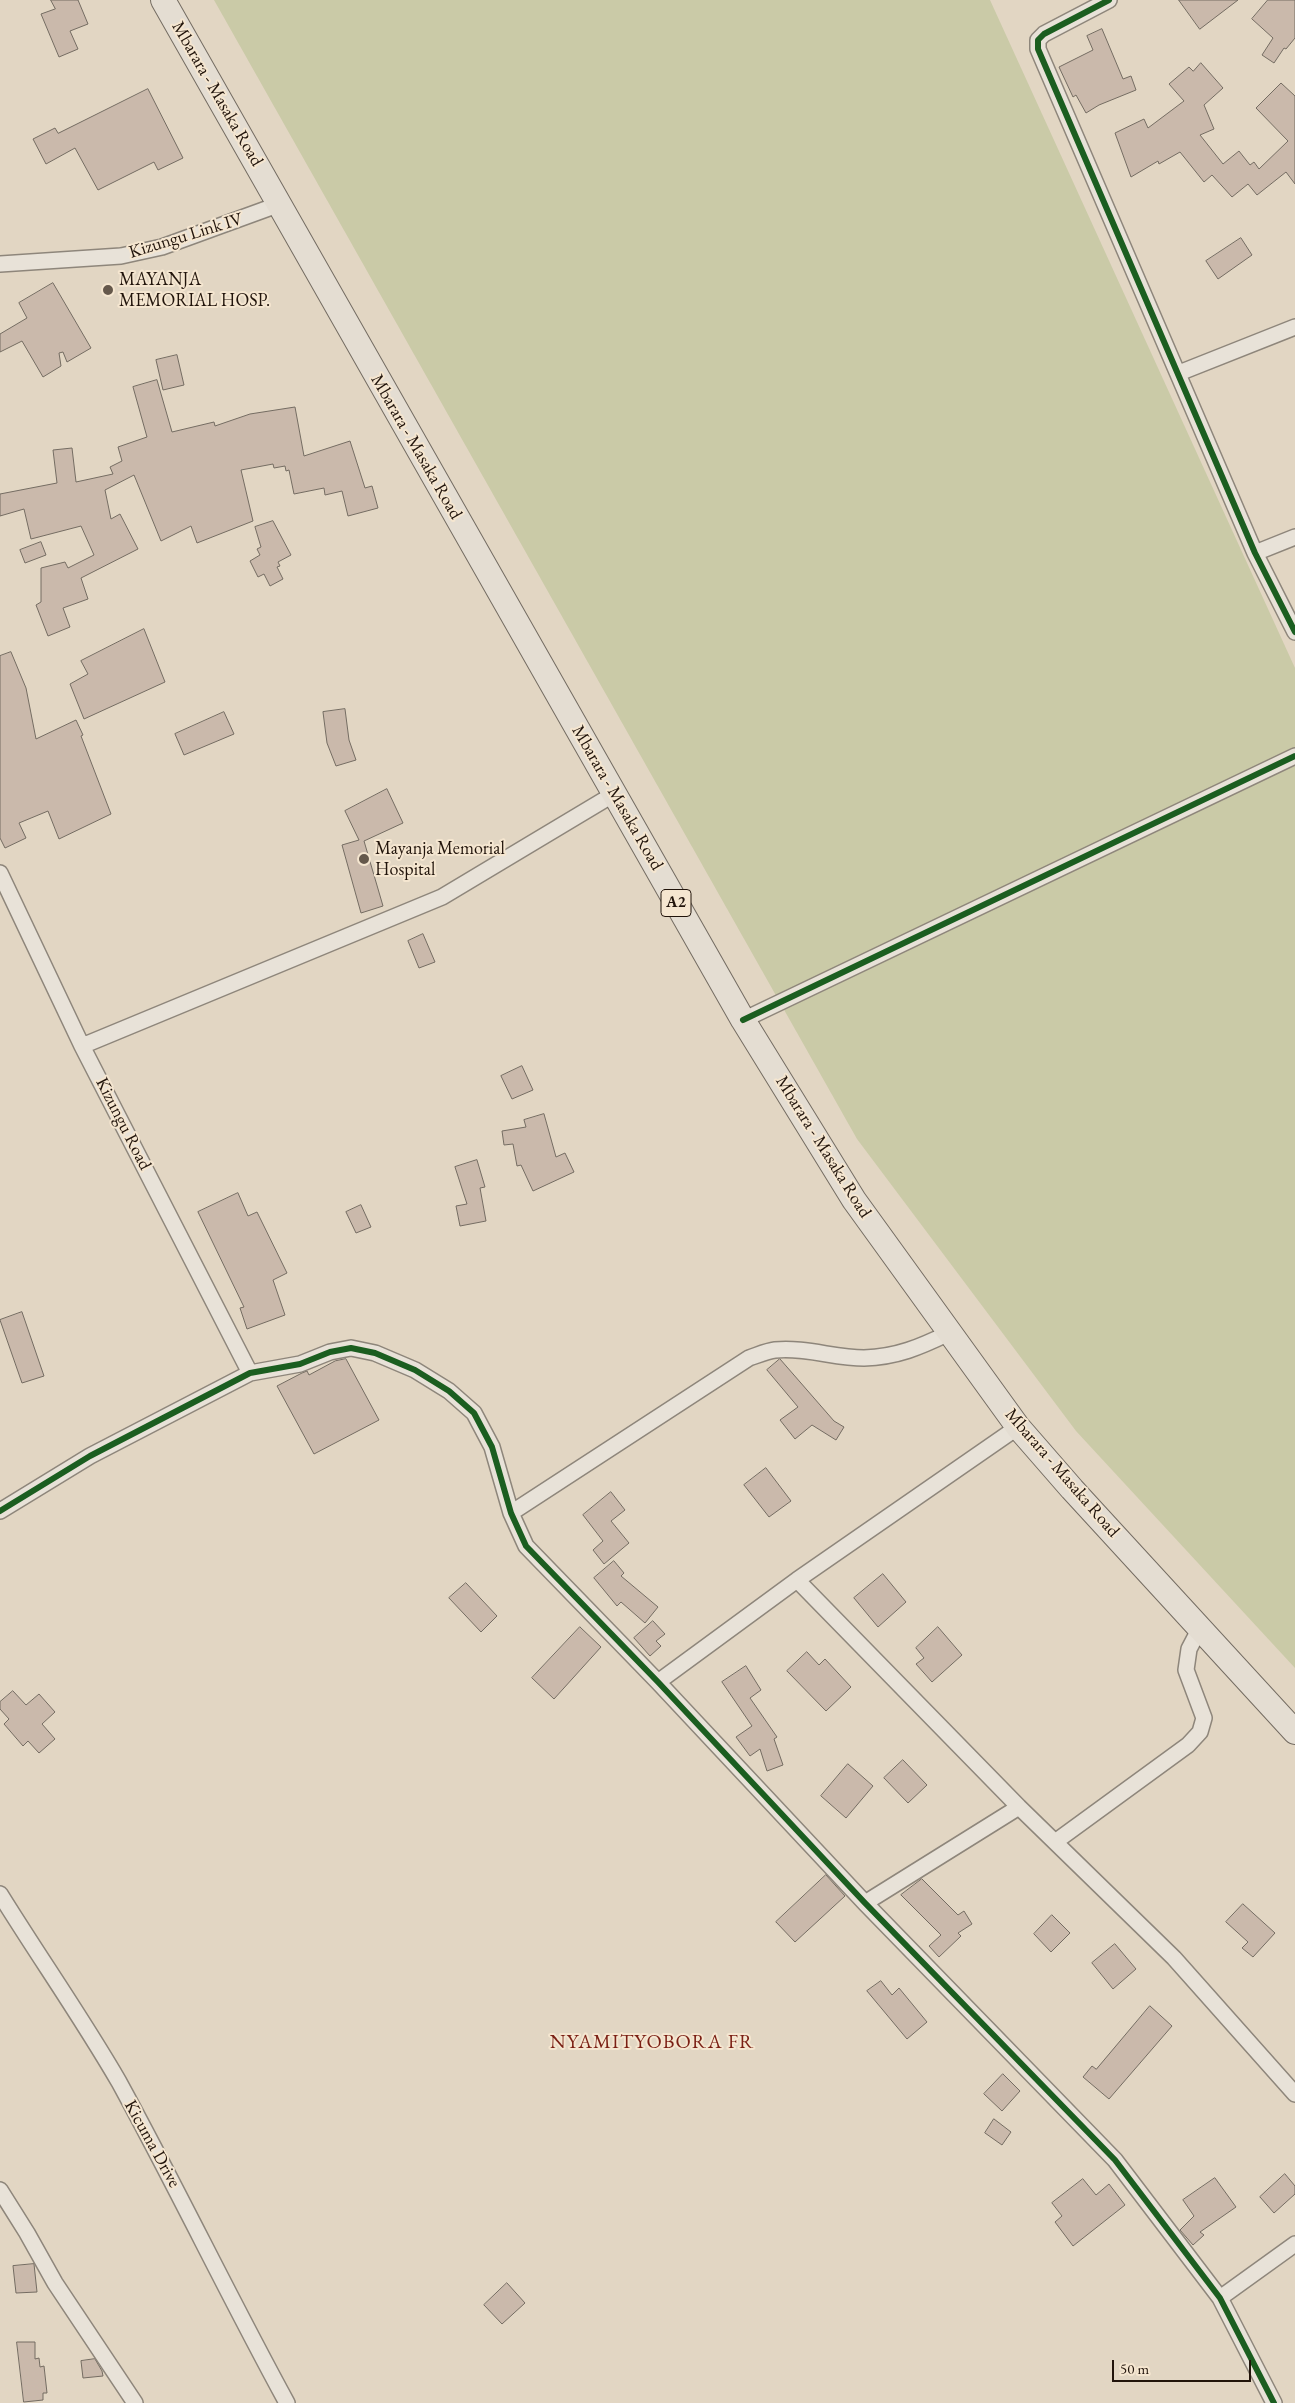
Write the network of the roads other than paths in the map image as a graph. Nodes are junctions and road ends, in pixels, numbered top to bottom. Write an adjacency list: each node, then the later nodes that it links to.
1 (163, 0): 3 (main road, Mbarara - Masaka Road / A2)
2 (1109, 0): 6 (street)
3 (280, 204): 4 (street, Kizungu Link IV); 11 (main road, Mbarara - Masaka Road / A2)
4 (0, 264)
5 (1295, 327): 6 (street)
6 (1179, 373): 8 (street)
7 (1295, 537): 8 (street)
8 (1255, 553): 9 (street)
9 (1295, 632)
10 (1295, 756): 13 (street)
11 (614, 794): 13 (main road, Mbarara - Masaka Road / A2); 14 (street)
12 (0, 873): 14 (street, Kizungu Road)
13 (742, 1020): 15 (main road, Mbarara - Masaka Road / A2)
14 (82, 1046): 16 (street, Kizungu Road)
15 (949, 1334): 17 (main road, Mbarara - Masaka Road / A2); 19 (street)
16 (250, 1373): 18 (street); 19 (street)
17 (1018, 1427): 20 (street); 21 (main road, Mbarara - Masaka Road / A2)
18 (0, 1511)
19 (511, 1513): 22 (street)
20 (797, 1580): 22 (street); 24 (street)
21 (1200, 1628): 23 (main road, Mbarara - Masaka Road / A2); 25 (street)
22 (658, 1682): 27 (street)
23 (1295, 1732)
24 (1019, 1807): 25 (street); 27 (street)
25 (1055, 1842): 28 (street)
26 (0, 1894): 33 (street, Kicuma Drive)
27 (864, 1903): 31 (street)
28 (1295, 2094)
29 (0, 2190): 32 (street)
30 (1295, 2244): 31 (street)
31 (1220, 2298): 34 (street)
32 (135, 2403)
33 (287, 2403)
34 (1274, 2403)

